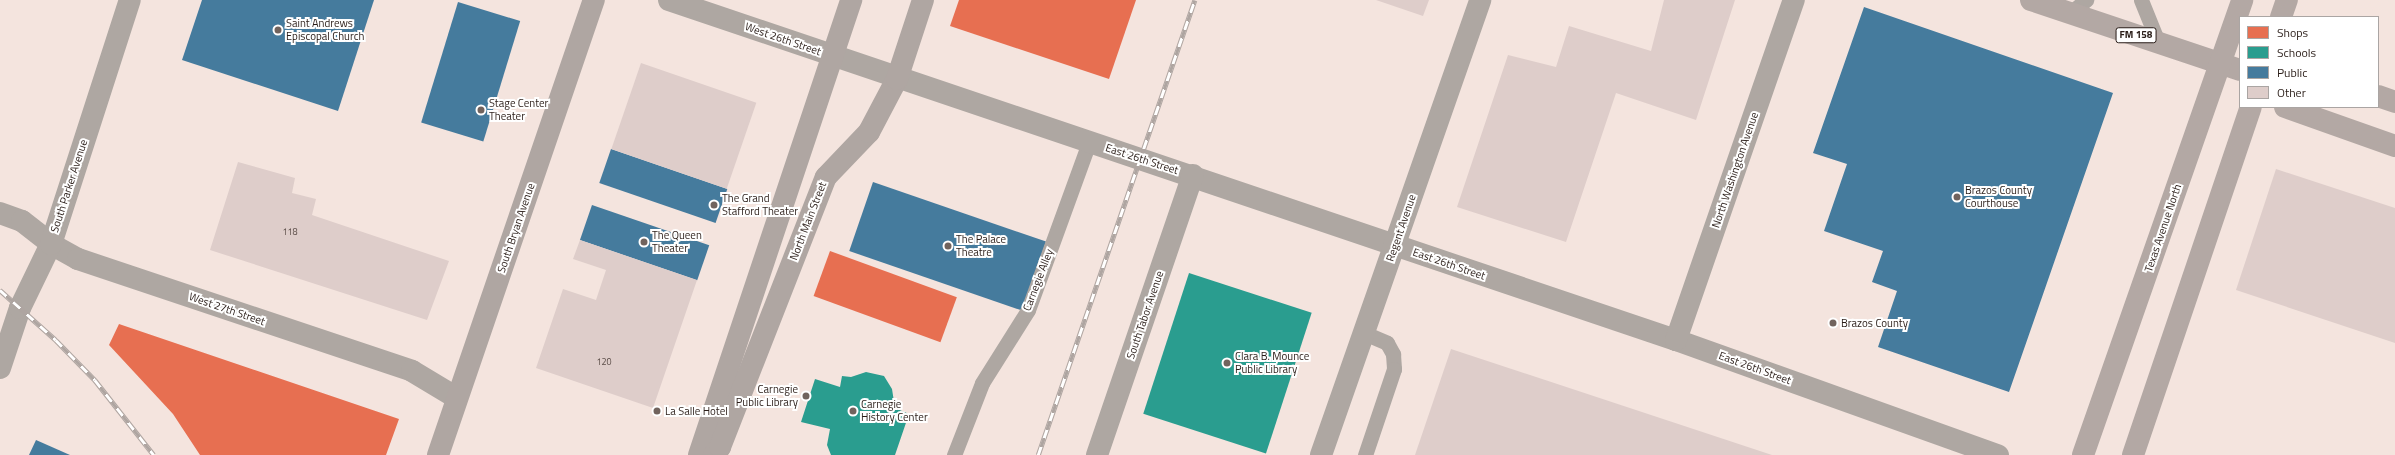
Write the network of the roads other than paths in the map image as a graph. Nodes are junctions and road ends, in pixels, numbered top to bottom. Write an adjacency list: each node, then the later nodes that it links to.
1 (130, 0): 28 (street, South Parker Avenue)
2 (594, 0): 33 (street, South Bryan Avenue)
3 (669, 0): 17 (street, West 26th Street)
4 (851, 0): 17 (street)
5 (923, 0): 19 (street, North Main Street)
6 (1480, 0): 29 (street, Regent Avenue)
7 (1794, 0): 31 (street, North Washington Avenue)
8 (2031, 0): 12 (main road, FM 158)
9 (2141, 0): 16 (lane)
10 (2242, 0): 13 (main road, Texas Avenue North)
11 (2287, 0): 14 (main road)
12 (2078, 6): 16 (main road, FM 158)
13 (2239, 16)
14 (2281, 16)
15 (2239, 17): 18 (main road, Texas Avenue North)
16 (2158, 42): 18 (main road, FM 158)
17 (832, 56): 19 (street, West 26th Street); 35 (street)
18 (2230, 67): 42 (main road, Texas Avenue North)
19 (897, 79): 24 (street, East 26th Street); 36 (street, North Main Street)
20 (2379, 96): 21 (main road)
21 (2395, 102)
22 (2251, 108): 43 (main road)
23 (2288, 108): 25 (main road)
24 (1089, 142): 26 (street, East 26th Street); 37 (lane, Carnegie Alley)
25 (2395, 146)
26 (1194, 175): 29 (street, East 26th Street); 38 (street, South Tabor Avenue)
27 (0, 213): 28 (street, West 27th Street)
28 (51, 244): 32 (street, South Parker Avenue); 33 (street, West 27th Street)
29 (1395, 245): 30 (street, Regent Avenue); 31 (street, East 26th Street)
30 (1364, 333): 39 (street, Regent Avenue); 40 (lane)
31 (1676, 340): 41 (street, East 26th Street)
32 (0, 368)
33 (457, 398): 34 (street, South Bryan Avenue)
34 (438, 455)
35 (699, 455)
36 (714, 455)
37 (954, 455)
38 (1097, 455)
39 (1321, 455)
40 (1365, 455)
41 (1998, 455)
42 (2083, 455)
43 (2133, 455)

